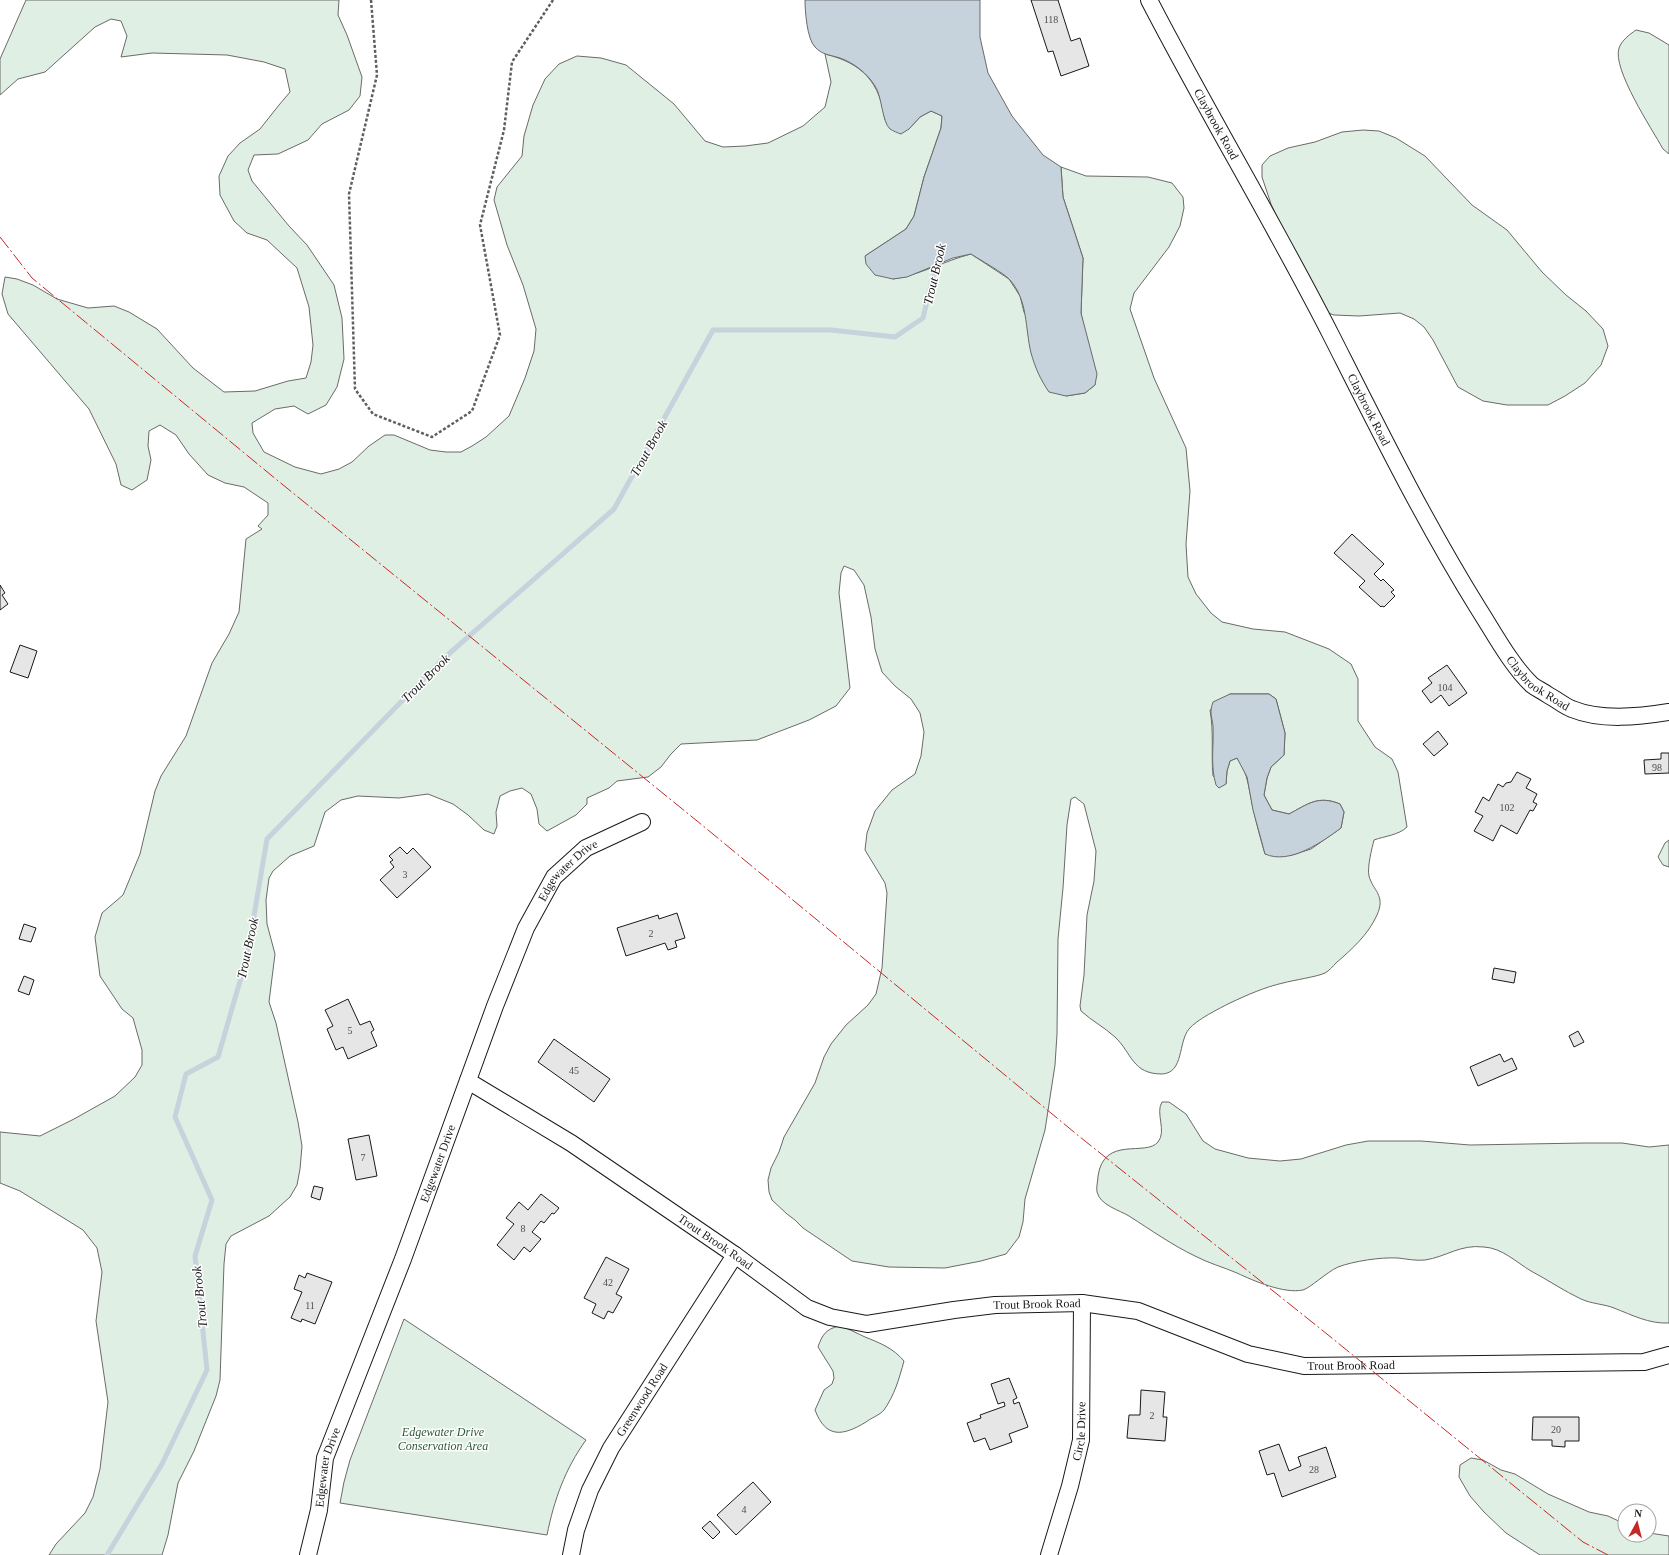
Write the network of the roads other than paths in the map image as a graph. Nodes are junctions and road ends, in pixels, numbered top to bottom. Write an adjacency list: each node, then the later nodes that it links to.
1 (1149, 0): 2 (street, Claybrook Road)
2 (1669, 712)
3 (642, 822): 4 (street, Edgewater Drive)
4 (468, 1081): 5 (street, Trout Brook Road); 8 (street, Edgewater Drive)
5 (736, 1254): 6 (street, Trout Brook Road); 9 (street, Greenwood Road)
6 (1082, 1303): 7 (street, Trout Brook Road); 10 (street, Circle Drive)
7 (1669, 1355)
8 (308, 1555)
9 (571, 1555)
10 (1049, 1555)

